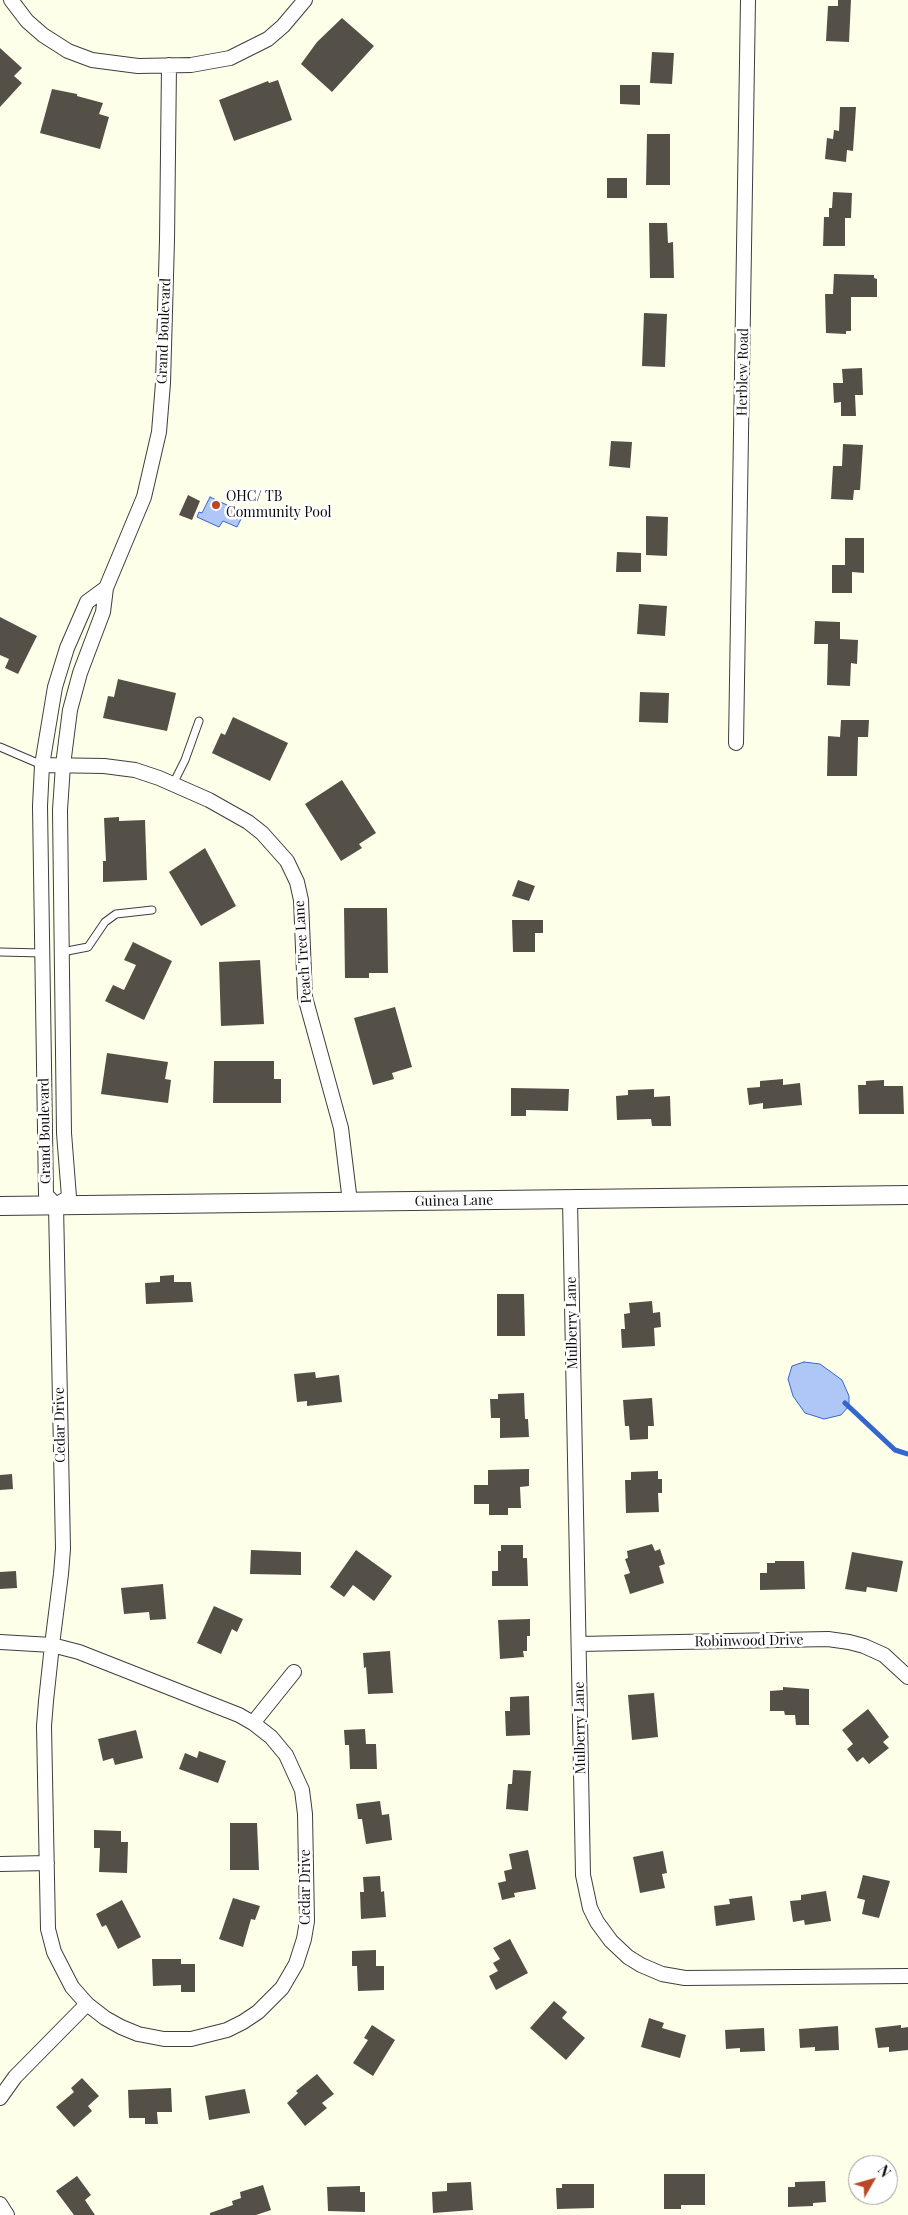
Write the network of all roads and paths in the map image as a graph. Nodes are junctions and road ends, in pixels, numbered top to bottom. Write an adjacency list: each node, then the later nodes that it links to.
1 (10, 0): 4 (street)
2 (305, 0): 4 (street)
3 (748, 0): 7 (street, Herblew Road)
4 (169, 65): 5 (street, Grand Boulevard)
5 (106, 588): 9 (street, Grand Boulevard); 10 (street, Grand Boulevard)
6 (200, 722): 11 (lane)
7 (736, 744)
8 (0, 747): 9 (lane)
9 (42, 766): 10 (street, Peach Tree Lane); 15 (street, Grand Boulevard)
10 (63, 766): 11 (street, Peach Tree Lane); 14 (street, Grand Boulevard)
11 (173, 784): 20 (street, Peach Tree Lane)
12 (152, 910): 14 (lane)
13 (0, 952): 15 (lane)
14 (62, 952): 15 (street); 16 (street, Grand Boulevard)
15 (42, 953): 17 (street, Grand Boulevard)
16 (64, 1111): 17 (street); 21 (street, Grand Boulevard)
17 (45, 1112): 21 (street, Grand Boulevard)
18 (908, 1195): 19 (street, Guinea Lane)
19 (570, 1200): 20 (street, Guinea Lane); 24 (street, Mulberry Lane)
20 (350, 1202): 21 (street, Guinea Lane)
21 (56, 1205): 22 (street, Guinea Lane); 25 (street, Cedar Drive)
22 (0, 1206)
23 (0, 1642): 25 (street)
24 (579, 1644): 27 (street, Robinwood Drive); 31 (street, Mulberry Lane)
25 (52, 1645): 28 (street, Cedar Drive); 29 (street, Cedar Drive)
26 (294, 1672): 28 (street)
27 (908, 1677)
28 (253, 1722): 32 (street, Cedar Drive)
29 (47, 1863): 30 (street); 32 (street, Cedar Drive)
30 (0, 1864)
31 (908, 1976)
32 (87, 2004): 33 (street)
33 (0, 2098)
34 (0, 2204): 35 (street)
35 (7, 2215)

